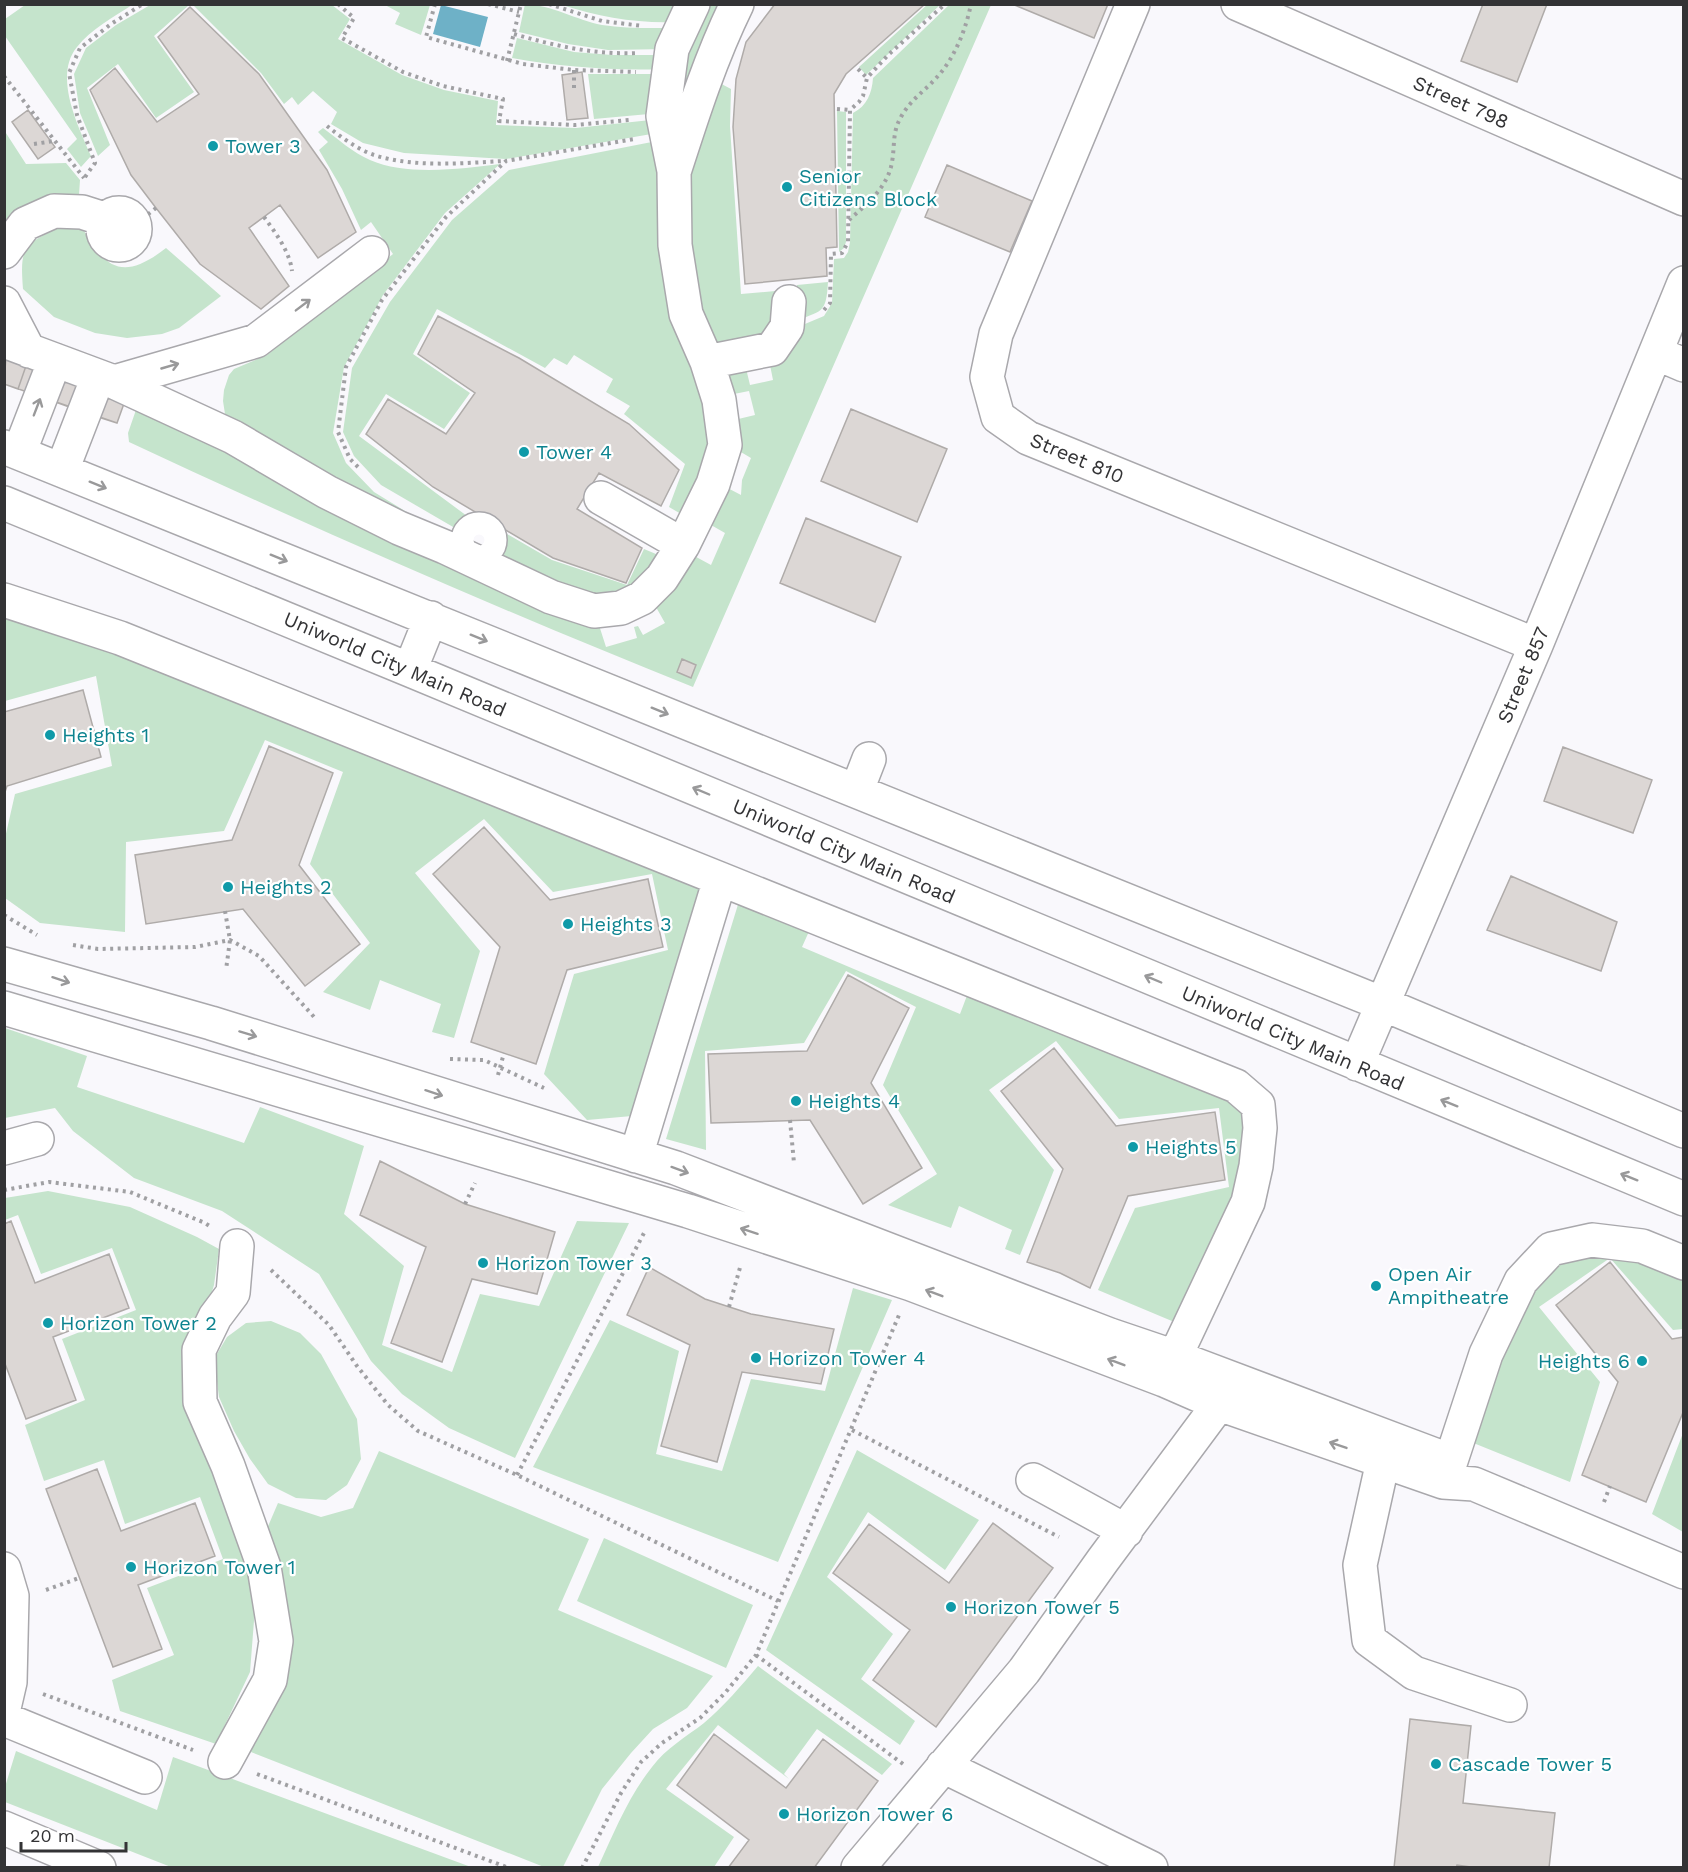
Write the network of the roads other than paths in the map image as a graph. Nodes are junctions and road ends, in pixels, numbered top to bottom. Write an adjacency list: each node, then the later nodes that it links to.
1 (737, 4): 5 (street)
2 (1133, 4): 24 (street, Street 810)
3 (1238, 4): 6 (street, Street 798)
4 (679, 39): 5 (street)
5 (675, 171): 15 (street)
6 (1683, 199)
7 (94, 216): 8 (street)
8 (4, 252)
9 (372, 253): 16 (street, one-way to 9)
10 (1683, 283): 14 (street, Street 857)
11 (789, 302): 15 (street)
12 (4, 303): 13 (street)
13 (29, 351): 16 (street); 17 (street, one-way to 13)
14 (1670, 359): 24 (street, Street 857)
15 (707, 362): 21 (street)
16 (106, 379): 18 (street); 21 (street)
17 (12, 450): 18 (street)
18 (62, 470): 23 (street, one-way to 23)
19 (601, 498): 21 (street)
20 (4, 503): 25 (street, Uniworld City Main Road)
21 (683, 545)
22 (4, 600): 28 (street)
23 (431, 618): 25 (street); 27 (street, one-way to 27)
24 (1536, 645): 30 (street, Street 857)
25 (410, 670): 32 (street, Uniworld City Main Road, one-way to 25)
26 (869, 759): 27 (street)
27 (857, 790): 30 (street)
28 (720, 879): 36 (street); 40 (street)
29 (4, 964): 36 (street, one-way to 36)
30 (1383, 1004): 32 (street, Street 857); 33 (street)
31 (4, 1008): 40 (street, one-way to 31)
32 (1357, 1064): 37 (street, Uniworld City Main Road, one-way to 32)
33 (1683, 1131)
34 (37, 1139): 35 (street)
35 (4, 1148)
36 (636, 1156): 40 (street, one-way to 40)
37 (1683, 1199)
38 (237, 1246): 51 (street)
39 (1683, 1263): 43 (street)
40 (1169, 1368): 41 (street); 43 (street)
41 (1220, 1404): 42 (street, one-way to 41); 45 (street)
42 (1383, 1461): 43 (street); 48 (street)
43 (1456, 1475): 47 (street)
44 (1033, 1480): 45 (street)
45 (1126, 1531): 52 (street)
46 (4, 1569): 49 (street)
47 (1683, 1572)
48 (1510, 1705)
49 (4, 1707)
50 (4, 1719): 53 (street)
51 (225, 1762)
52 (936, 1774): 56 (street); 57 (street)
53 (145, 1777)
54 (4, 1828): 55 (street)
55 (99, 1868)
56 (858, 1868)
57 (1151, 1868)

